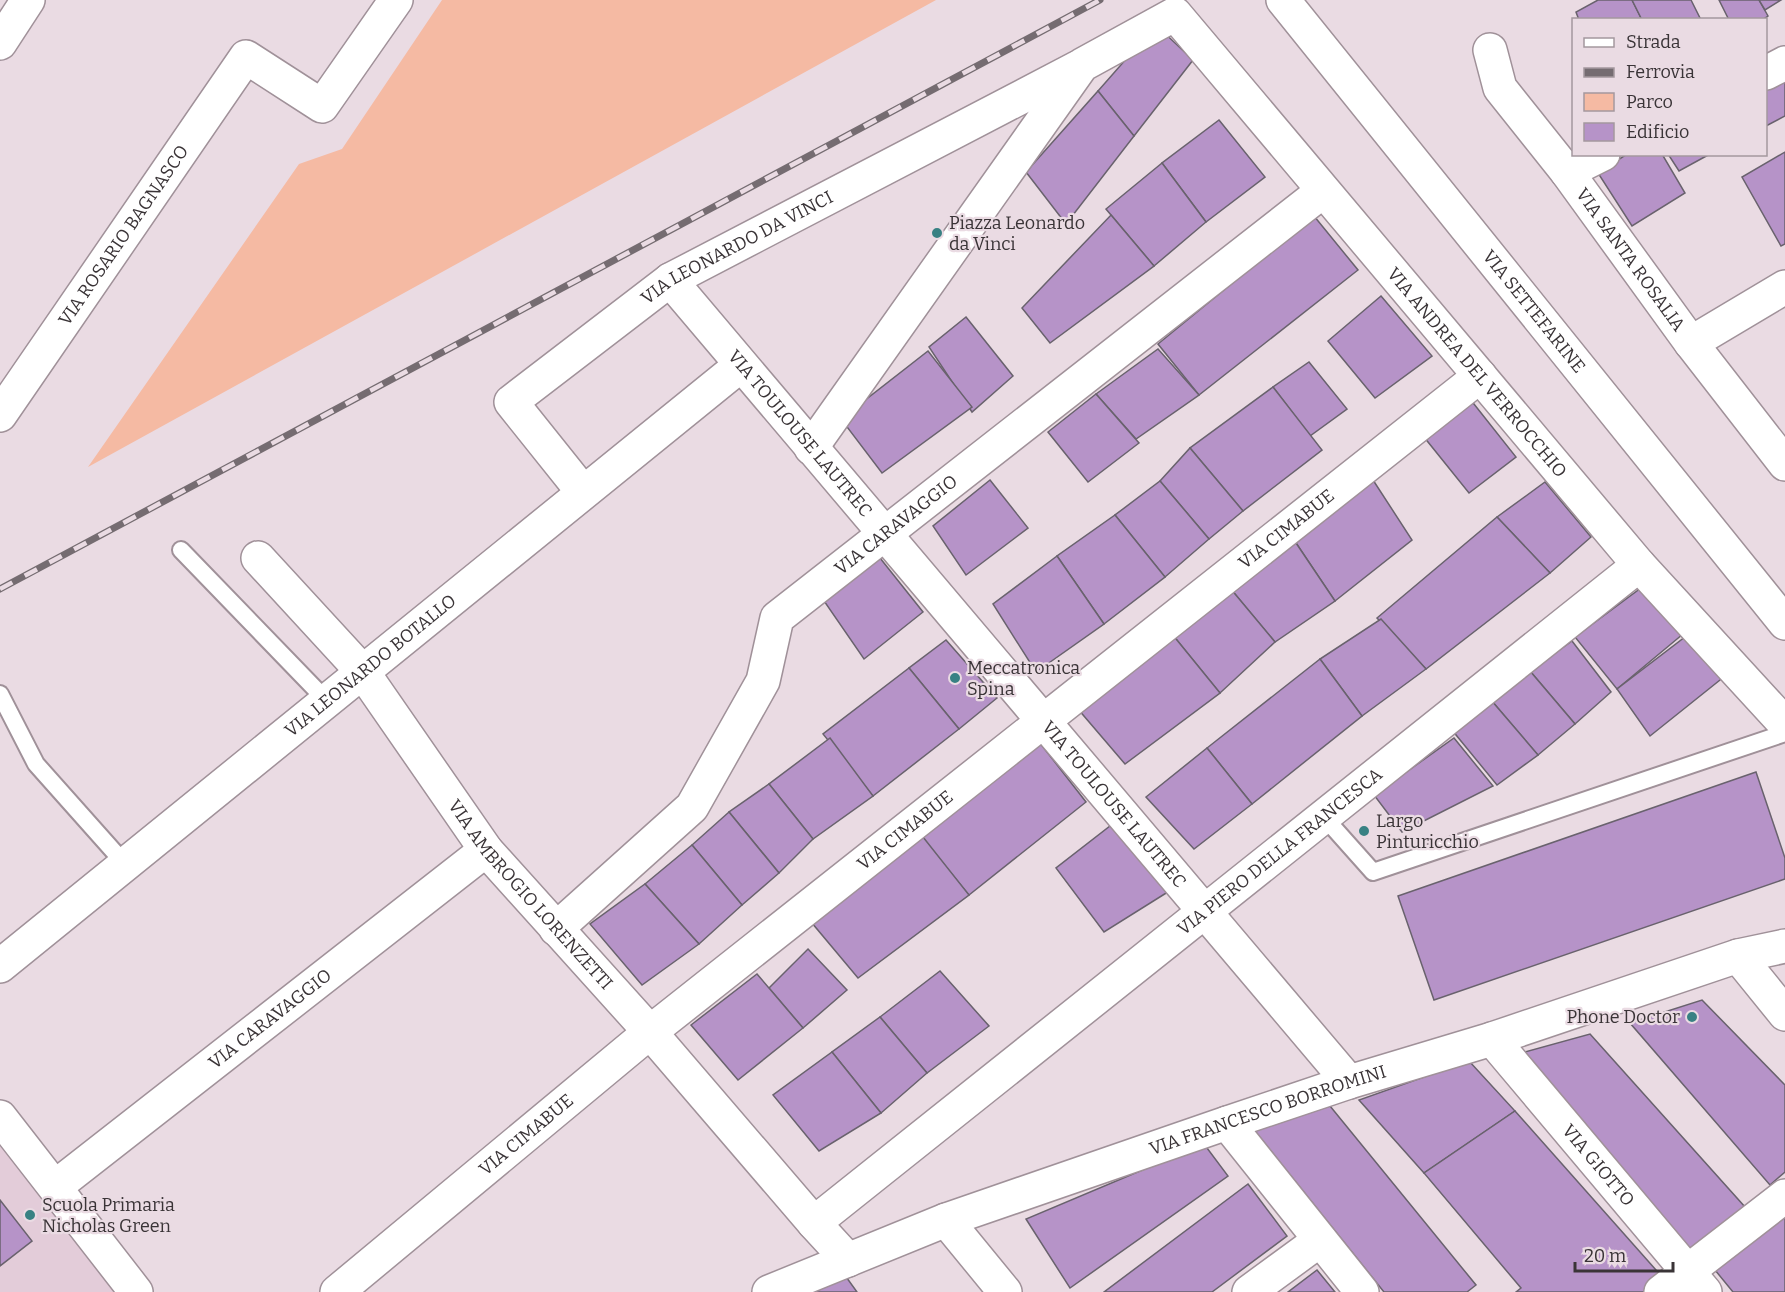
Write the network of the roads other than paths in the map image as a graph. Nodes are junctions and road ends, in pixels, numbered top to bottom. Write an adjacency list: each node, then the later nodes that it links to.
1 (28, 0): 5 (street)
2 (396, 0): 18 (street, VIA ROSARIO BAGNASCO)
3 (1283, 0): 26 (street, VIA SETTEFARINE)
4 (1175, 14): 8 (street, VIA LEONARDO DA VINCI); 12 (street, VIA ANDREA DEL VERROCCHIO)
5 (0, 43)
6 (1490, 50): 11 (street, VIA SANTA ROSALIA)
7 (1785, 63): 9 (street)
8 (1082, 66): 13 (street, VIA LEONARDO DA VINCI); 19 (street)
9 (1767, 72)
10 (1599, 156): 11 (street)
11 (1567, 172): 15 (street, VIA SANTA ROSALIA)
12 (1323, 191): 17 (street, VIA ANDREA DEL VERROCCHIO); 22 (street, VIA CARAVAGGIO)
13 (670, 280): 16 (street, VIA TOULOUSE LAUTREC); 21 (street, VIA LEONARDO DA VINCI)
14 (1785, 287): 15 (street)
15 (1690, 343): 20 (street, VIA SANTA ROSALIA)
16 (741, 365): 19 (street, VIA TOULOUSE LAUTREC); 21 (street, VIA LEONARDO BOTALLO)
17 (1479, 376): 25 (street, VIA ANDREA DEL VERROCCHIO); 30 (street, VIA CIMABUE)
18 (0, 416)
19 (810, 447): 22 (street, VIA TOULOUSE LAUTREC)
20 (1785, 464)
21 (583, 492): 27 (street, VIA LEONARDO BOTALLO)
22 (887, 534): 30 (street, VIA TOULOUSE LAUTREC); 37 (street, VIA CARAVAGGIO)
23 (181, 550): 29 (lane)
24 (258, 558): 27 (street, VIA AMBROGIO LORENZETTI)
25 (1639, 565): 31 (street, VIA ANDREA DEL VERROCCHIO); 33 (street, VIA PIERO DELLA FRANCESCA)
26 (1785, 623)
27 (362, 671): 29 (street, VIA LEONARDO BOTALLO); 34 (street, VIA AMBROGIO LORENZETTI)
28 (0, 694): 35 (lane)
29 (326, 700): 35 (street, VIA LEONARDO BOTALLO)
30 (1044, 722): 36 (street, VIA TOULOUSE LAUTREC); 42 (street, VIA CIMABUE)
31 (1785, 724)
32 (1785, 733): 33 (lane)
33 (1324, 817): 36 (street, VIA PIERO DELLA FRANCESCA)
34 (486, 850): 37 (street, VIA AMBROGIO LORENZETTI); 47 (street, VIA CARAVAGGIO)
35 (125, 864): 40 (street, VIA LEONARDO BOTALLO)
36 (1205, 912): 44 (street, VIA TOULOUSE LAUTREC); 50 (street, VIA PIERO DELLA FRANCESCA)
37 (556, 929): 42 (street, VIA AMBROGIO LORENZETTI)
38 (1781, 945): 39 (street, VIA FRANCESCO BORROMINI)
39 (1738, 956): 41 (street); 43 (street, VIA FRANCESCO BORROMINI)
40 (0, 966)
41 (1785, 1014)
42 (650, 1032): 50 (street, VIA AMBROGIO LORENZETTI); 55 (street, VIA CIMABUE)
43 (1492, 1039): 44 (street, VIA FRANCESCO BORROMINI); 53 (street, VIA GIOTTO)
44 (1349, 1082): 46 (street, VIA FRANCESCO BORROMINI)
45 (0, 1117): 47 (street)
46 (1227, 1123): 49 (street, VIA FRANCESCO BORROMINI); 51 (street)
47 (55, 1187): 54 (street)
48 (1785, 1196): 53 (street)
49 (946, 1220): 52 (street, VIA FRANCESCO BORROMINI); 57 (street)
50 (814, 1223): 52 (street, VIA AMBROGIO LORENZETTI)
51 (1320, 1239): 58 (street); 59 (street)
52 (848, 1260): 56 (street, VIA FRANCESCO BORROMINI)
53 (1696, 1282): 60 (street)
54 (136, 1292)
55 (337, 1292)
56 (769, 1292)
57 (1005, 1292)
58 (1249, 1292)
59 (1362, 1292)
60 (1661, 1292)

